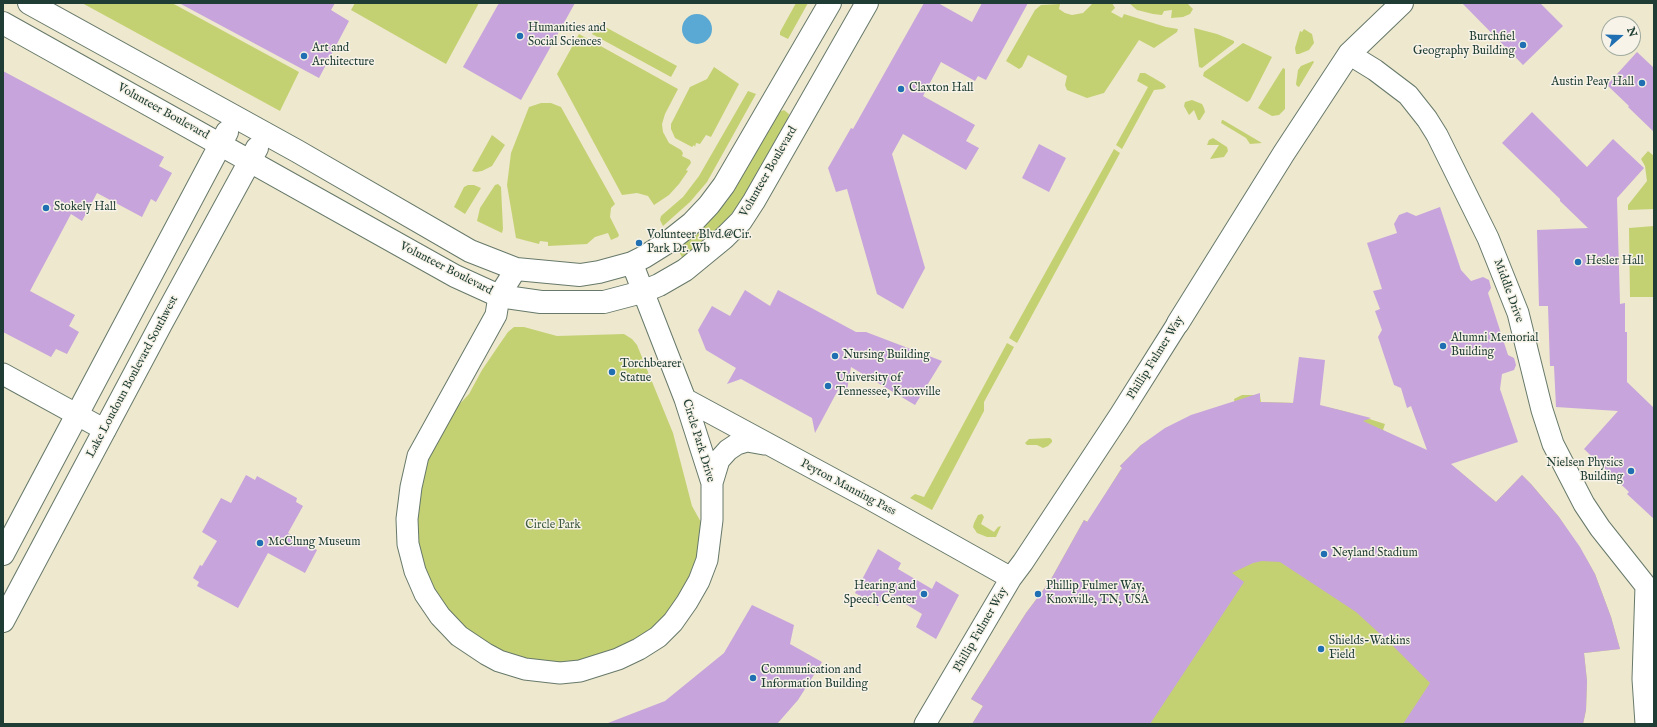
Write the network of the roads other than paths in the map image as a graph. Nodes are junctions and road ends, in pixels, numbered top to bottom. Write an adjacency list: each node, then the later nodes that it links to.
1 (29, 3): 9 (street)
2 (830, 3): 7 (street)
3 (867, 3): 8 (street, Volunteer Boulevard)
4 (1402, 3): 6 (street, Phillip Fulmer Way)
5 (3, 23): 11 (street, Volunteer Boulevard)
6 (1349, 54): 19 (street, Phillip Fulmer Way); 28 (street, Middle Drive)
7 (778, 93): 8 (street); 15 (street)
8 (806, 110): 17 (street, Volunteer Boulevard)
9 (235, 117): 10 (street); 11 (street)
10 (265, 133): 12 (street, Lake Loudoun Boulevard Southwest); 13 (street)
11 (221, 144): 12 (street, Volunteer Boulevard); 22 (street)
12 (250, 160): 14 (street, Volunteer Boulevard); 23 (street, Lake Loudoun Boulevard Southwest)
13 (427, 226): 14 (street); 16 (street)
14 (399, 245): 18 (street, Volunteer Boulevard)
15 (632, 263): 16 (street); 17 (street, Circle Park Drive)
16 (516, 269): 18 (street, Circle Park Drive)
17 (642, 292): 18 (street, Volunteer Boulevard); 21 (street, Circle Park Drive)
18 (499, 296): 25 (street, Circle Park Drive)
19 (1178, 323): 27 (street, Phillip Fulmer Way)
20 (3, 374): 22 (street)
21 (685, 399): 24 (street, Peyton Manning Pass); 25 (street, Circle Park Drive)
22 (77, 415): 23 (street); 26 (street)
23 (105, 430): 29 (street, Lake Loudoun Boulevard Southwest)
24 (767, 444): 25 (street); 27 (street, Peyton Manning Pass)
25 (712, 483)
26 (3, 554)
27 (1011, 578): 30 (street, Phillip Fulmer Way)
28 (1650, 590): 31 (street)
29 (3, 622)
30 (926, 724)
31 (1646, 724)

